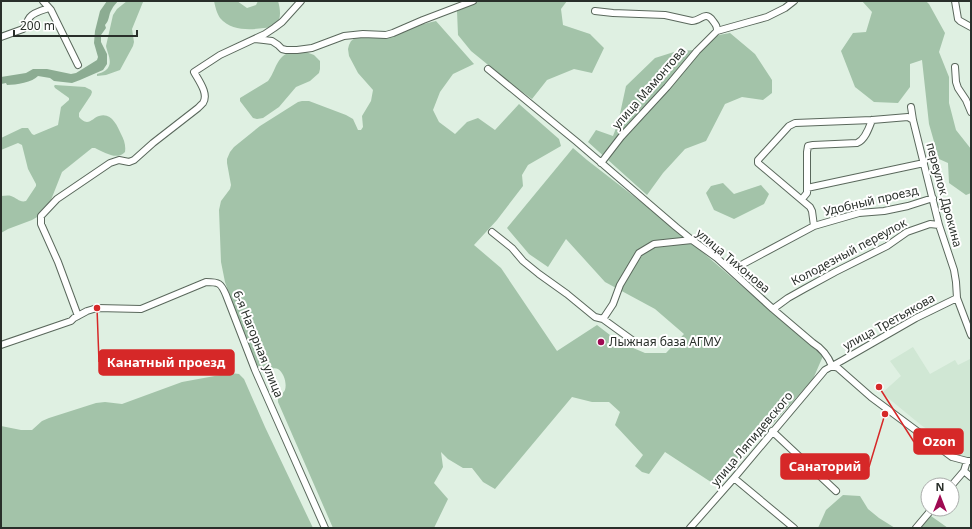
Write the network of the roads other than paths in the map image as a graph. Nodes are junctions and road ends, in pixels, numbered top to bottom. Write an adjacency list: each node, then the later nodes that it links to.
1 (301, 1): 10 (street)
2 (473, 1): 10 (street)
3 (794, 1): 8 (street, улица Мамонтова)
4 (955, 1): 7 (street)
5 (47, 4): 9 (street); 11 (street)
6 (595, 11): 8 (street)
7 (971, 27)
8 (717, 31): 18 (street, улица Мамонтова)
9 (1, 36)
10 (252, 39): 30 (street)
11 (78, 65)
12 (955, 67): 15 (street)
13 (488, 69): 18 (street, улица Тихонова)
14 (911, 107): 17 (street, переулок Дрокина)
15 (971, 112)
16 (872, 120): 17 (street); 20 (street); 22 (street)
17 (913, 120): 19 (street, переулок Дрокина)
18 (601, 163): 26 (street, улица Тихонова)
19 (924, 163): 20 (street); 21 (street, переулок Дрокина)
20 (807, 188): 22 (street)
21 (933, 198): 23 (street, переулок Дрокина); 24 (street, Удобный проезд)
22 (802, 199): 24 (street)
23 (939, 224): 28 (street, переулок Дрокина); 29 (street, Колодезный переулок)
24 (814, 226): 27 (street, Удобный проезд)
25 (492, 232): 31 (street)
26 (692, 240): 27 (street, улица Тихонова); 31 (street)
27 (733, 272): 29 (street, улица Тихонова)
28 (957, 298): 32 (street, переулок Дрокина); 35 (street, улица Третьякова)
29 (773, 309): 35 (street, улица Тихонова)
30 (78, 316): 34 (street); 44 (street, 6-я Нагорная улица)
31 (603, 319): 33 (street)
32 (971, 335)
33 (632, 340)
34 (1, 345)
35 (832, 366): 36 (street, улица Ляпидевского); 37 (street, улица Тихонова)
36 (772, 431): 41 (street, улица Ляпидевского); 42 (street)
37 (969, 461): 38 (street)
38 (964, 471): 39 (street); 40 (street)
39 (959, 477)
40 (971, 477)
41 (734, 478): 45 (street, улица Ляпидевского); 46 (street)
42 (836, 491)
43 (925, 517): 47 (street)
44 (325, 528)
45 (690, 528)
46 (794, 528)
47 (916, 528)

